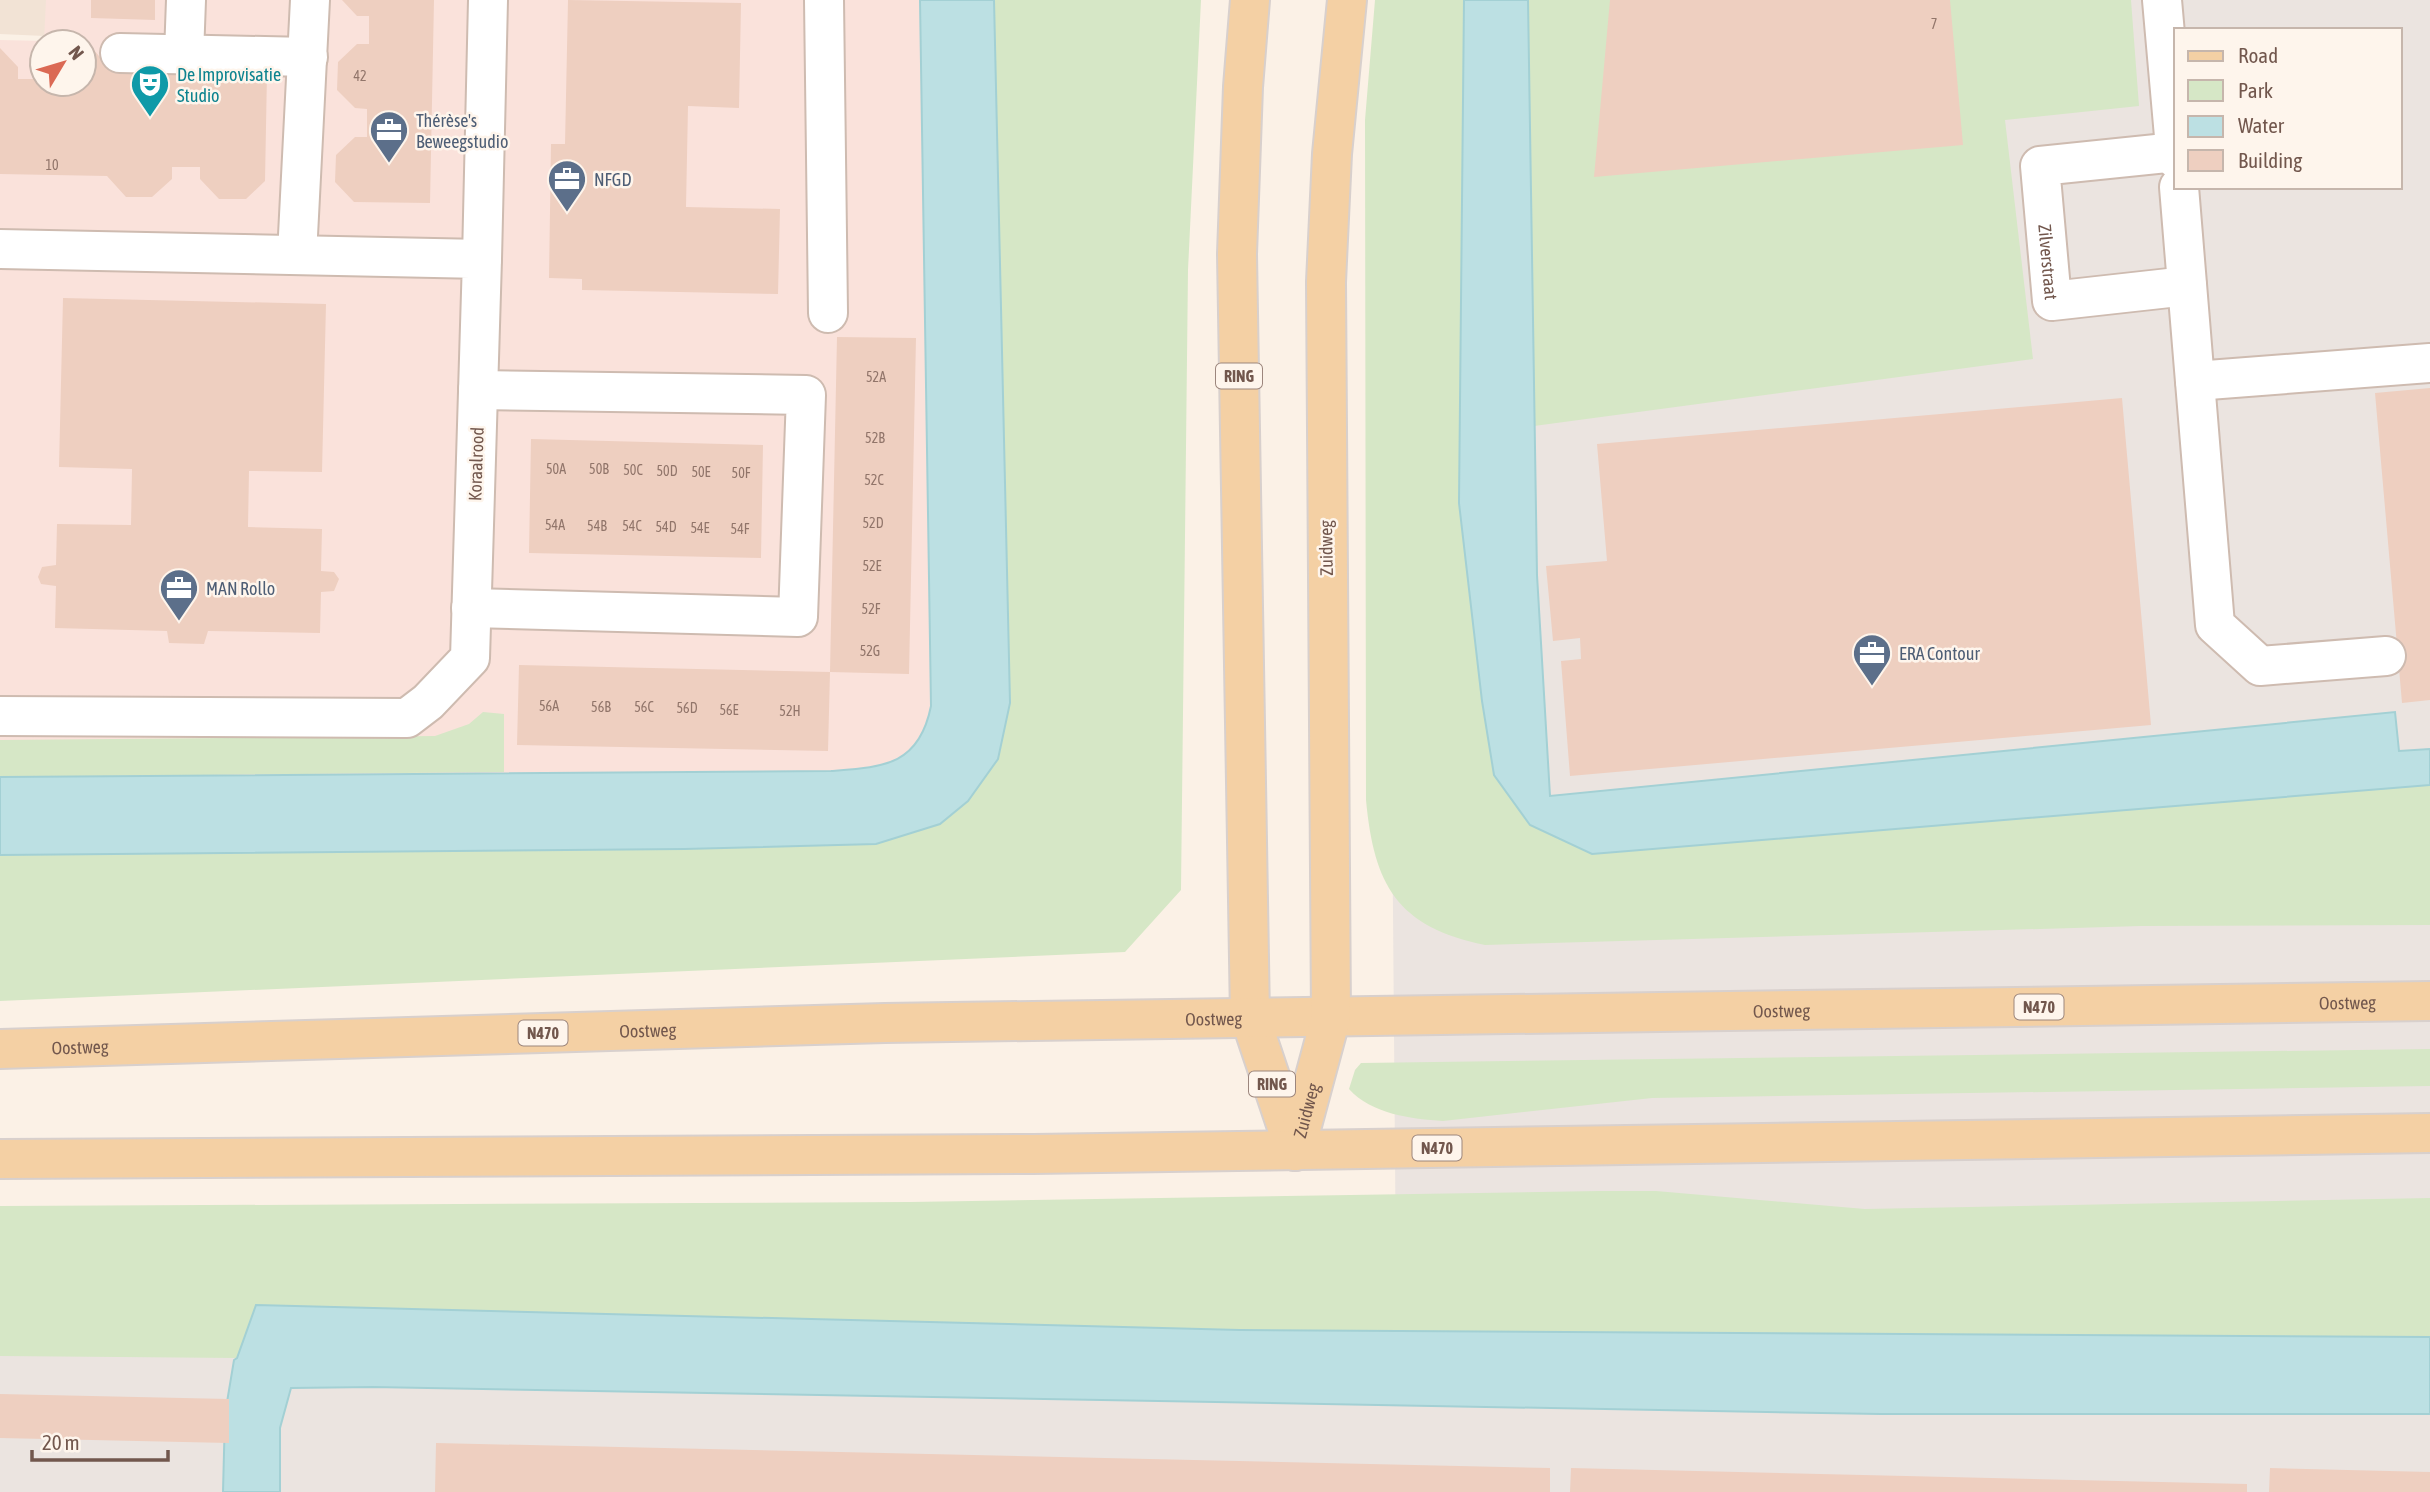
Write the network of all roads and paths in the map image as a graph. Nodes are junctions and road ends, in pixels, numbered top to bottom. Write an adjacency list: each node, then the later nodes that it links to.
1 (186, 0): 9 (street)
2 (310, 0): 10 (street)
3 (488, 0): 16 (street, Koraalrood)
4 (824, 0): 18 (street)
5 (1250, 0): 26 (main road, Zuidweg / RING)
6 (1347, 0): 27 (main road, Zuidweg)
7 (2162, 0): 11 (street)
8 (120, 53): 9 (street)
9 (184, 55): 10 (street)
10 (308, 57): 15 (street)
11 (2174, 130)
12 (2174, 152): 17 (street, Zilverstraat)
13 (2179, 189): 17 (street)
14 (0, 249): 15 (street)
15 (297, 255): 16 (street)
16 (482, 258): 21 (street, Koraalrood)
17 (2187, 286): 20 (street)
18 (828, 313)
19 (2430, 363): 20 (street)
20 (2195, 381): 23 (street)
21 (478, 390): 22 (street, Koraalrood); 22 (street)
22 (471, 608): 24 (street, Koraalrood)
23 (2386, 656)
24 (0, 716)
25 (2430, 1001): 27 (main road, Oostweg / N470)
26 (1250, 1017): 27 (main road, Oostweg / N470); 28 (main road, Oostweg / N470); 30 (main road, Zuidweg / RING)
27 (1331, 1017): 30 (main road, Zuidweg)
28 (0, 1049)
29 (2430, 1133): 30 (main road, N470)
30 (1295, 1151): 31 (main road, N470)
31 (0, 1159)

